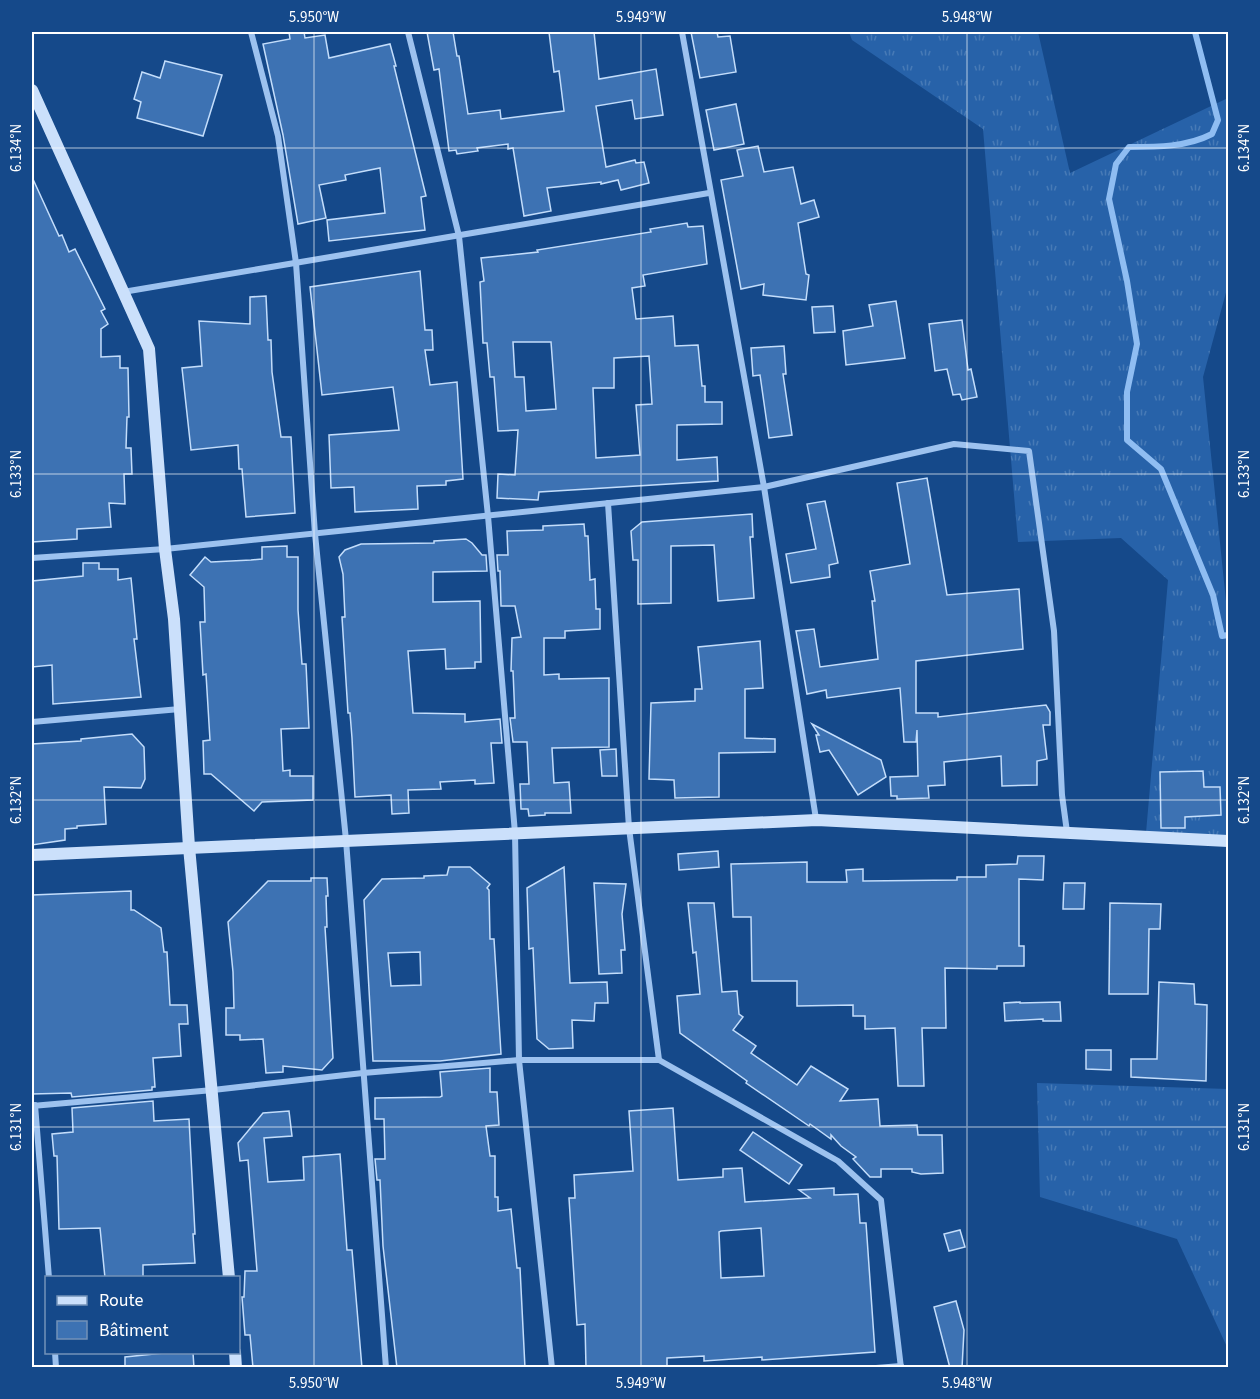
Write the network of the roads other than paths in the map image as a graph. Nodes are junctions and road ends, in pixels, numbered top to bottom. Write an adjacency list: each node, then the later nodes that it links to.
1 (251, 32): 7 (street)
2 (408, 32): 6 (street)
3 (682, 32): 5 (street)
4 (32, 90): 8 (street)
5 (710, 193): 6 (street); 9 (street)
6 (459, 236): 7 (street); 11 (street)
7 (296, 263): 8 (street); 12 (street)
8 (123, 292): 13 (street)
9 (764, 487): 10 (street); 17 (street); 19 (street)
10 (608, 503): 11 (street); 18 (street)
11 (488, 516): 12 (street); 20 (street)
12 (315, 534): 13 (street); 21 (street)
13 (165, 549): 14 (street); 15 (street)
14 (32, 558)
15 (181, 709): 16 (street); 23 (street)
16 (32, 722)
17 (817, 820): 18 (street); 19 (street)
18 (629, 828): 20 (street); 26 (street)
19 (1066, 832): 22 (street)
20 (515, 833): 21 (street); 25 (street)
21 (346, 840): 23 (street); 27 (street)
22 (1228, 841)
23 (189, 847): 24 (street); 28 (street)
24 (32, 855)
25 (519, 1060): 26 (street); 27 (street); 34 (street)
26 (659, 1060): 32 (street)
27 (363, 1073): 28 (street); 33 (street)
28 (213, 1090): 29 (street); 31 (street)
29 (33, 1106): 30 (street)
30 (49, 1276)
31 (229, 1276)
32 (901, 1367): 35 (street)
33 (386, 1368)
34 (552, 1368)
35 (876, 1368)

